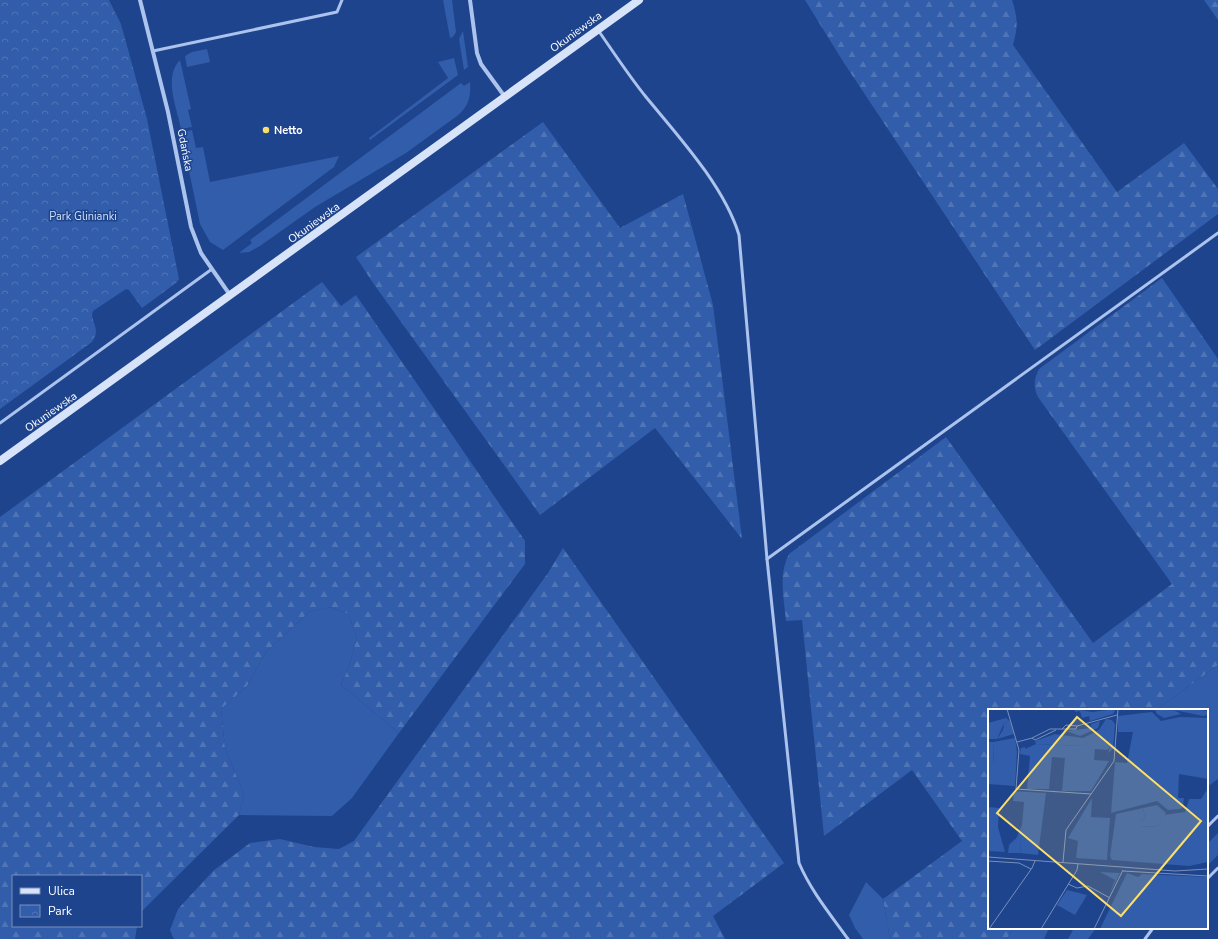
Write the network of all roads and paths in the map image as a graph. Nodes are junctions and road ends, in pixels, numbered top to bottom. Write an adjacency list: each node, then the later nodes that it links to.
1 (140, 0): 6 (street, Gdańska)
2 (342, 0): 6 (lane)
3 (470, 0): 7 (street)
4 (639, 0): 5 (main road, Okuniewska)
5 (598, 30): 7 (main road, Okuniewska); 13 (lane)
6 (153, 51): 9 (street, Gdańska)
7 (505, 97): 10 (main road, Okuniewska)
8 (1218, 234): 13 (lane)
9 (212, 269): 10 (street, Gdańska); 11 (lane)
10 (231, 296): 12 (main road, Okuniewska)
11 (0, 423)
12 (0, 461)
13 (767, 559): 19 (lane)
14 (1218, 816): 15 (lane)
15 (1208, 826)
16 (1218, 868): 17 (lane)
17 (1208, 878)
18 (1152, 929): 20 (lane)
19 (848, 939)
20 (1145, 939)

